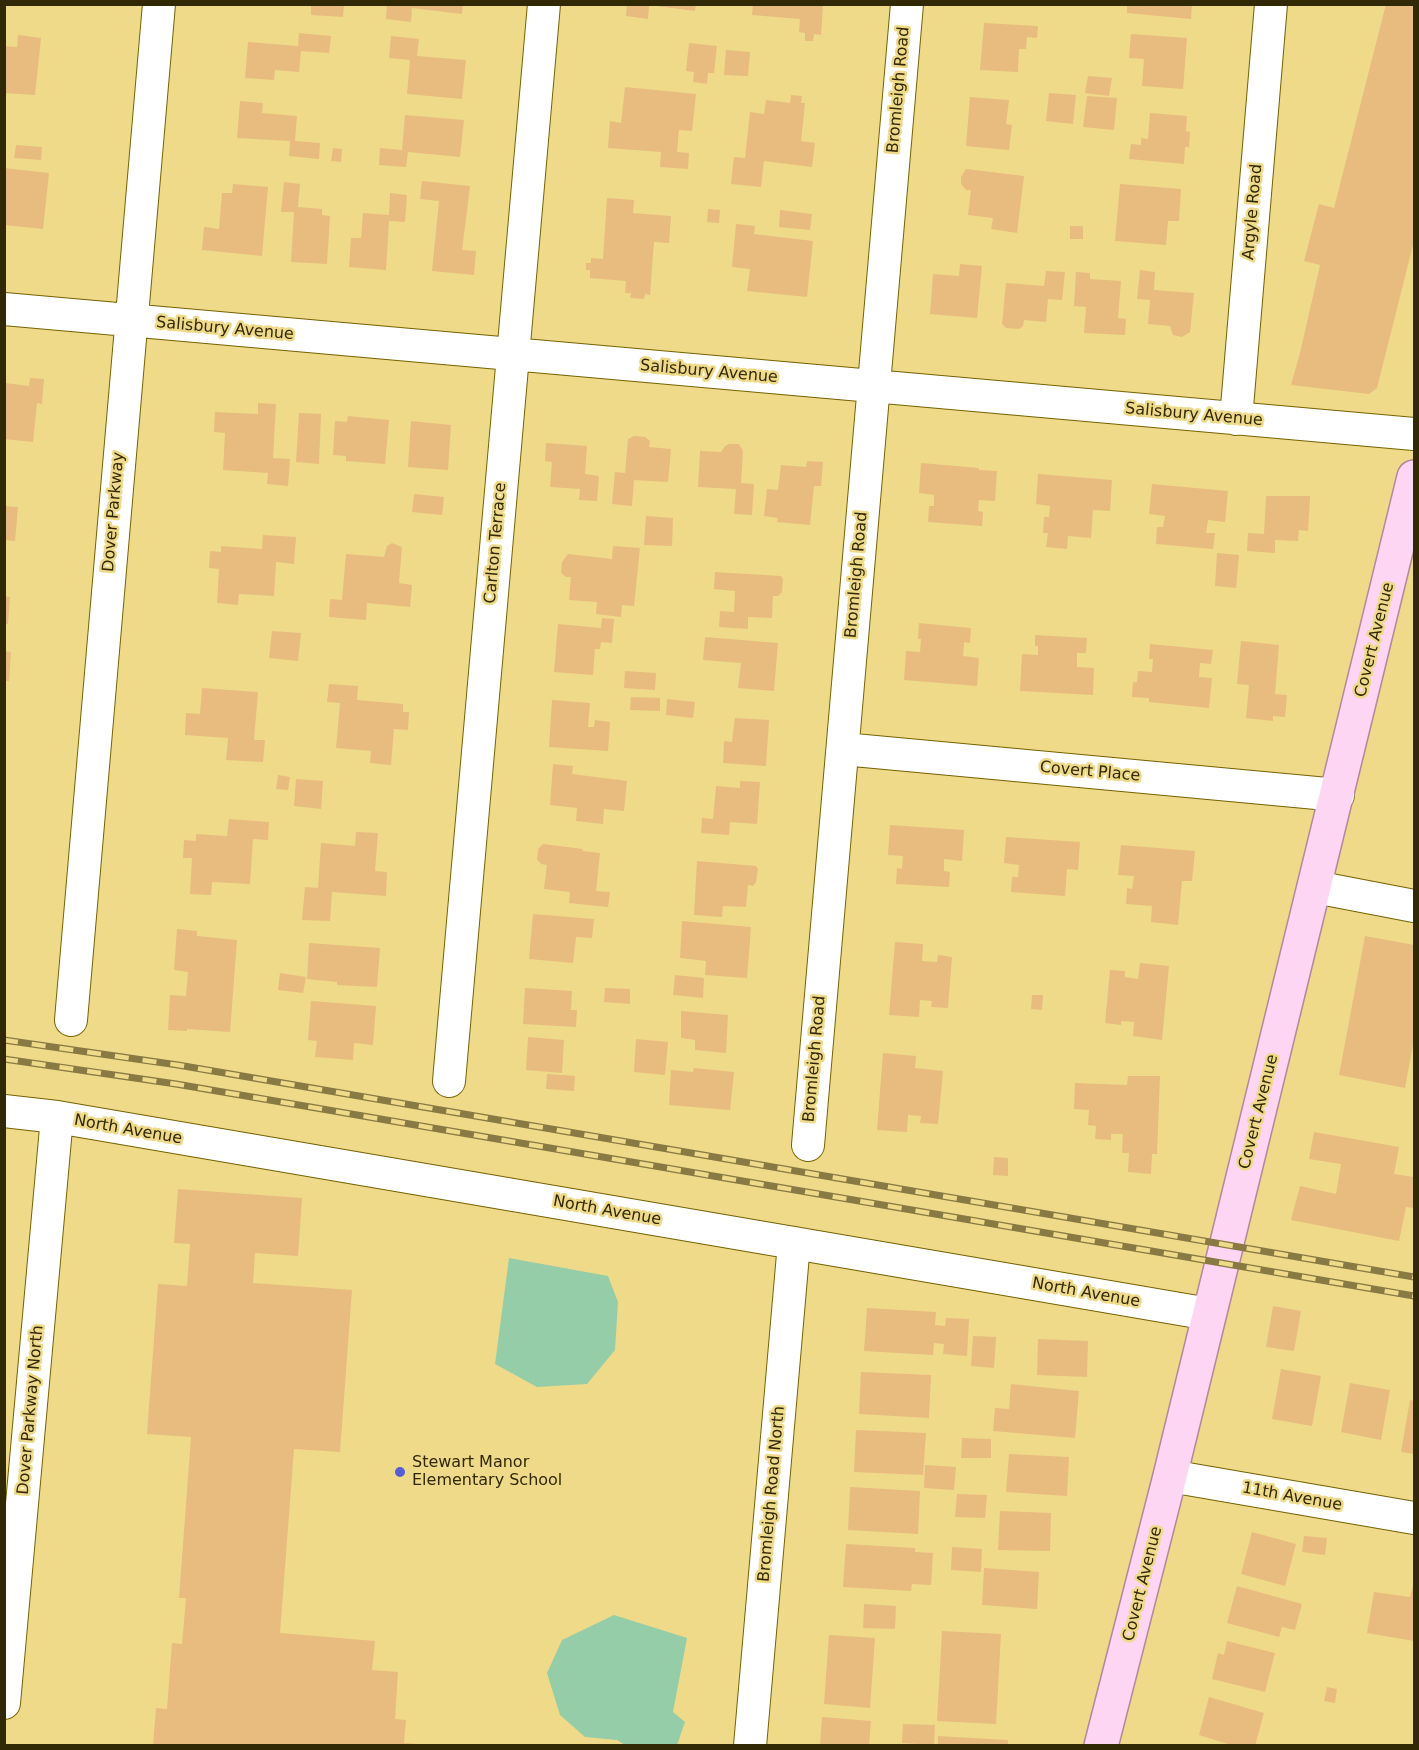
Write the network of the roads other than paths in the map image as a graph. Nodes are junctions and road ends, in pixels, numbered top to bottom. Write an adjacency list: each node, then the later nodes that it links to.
1 (159, 4): 6 (street, Dover Parkway)
2 (544, 4): 7 (street, Carlton Terrace)
3 (907, 4): 8 (street, Bromleigh Road)
4 (1271, 4): 9 (street, Argyle Road)
5 (4, 309): 6 (street, Salisbury Avenue)
6 (130, 321): 7 (street, Salisbury Avenue); 17 (street, Dover Parkway)
7 (512, 354): 8 (street, Salisbury Avenue); 18 (street, Carlton Terrace)
8 (873, 387): 9 (street, Salisbury Avenue); 13 (street, Bromleigh Road)
9 (1236, 419): 10 (street, Salisbury Avenue)
10 (1414, 434)
11 (1414, 477): 12 (main road, Covert Avenue)
12 (1408, 531): 14 (main road, Covert Avenue)
13 (843, 749): 14 (street, Covert Place); 21 (street, Bromleigh Road)
14 (1338, 795): 15 (main road, Covert Avenue)
15 (1315, 887): 16 (street); 23 (main road, Covert Avenue)
16 (1414, 906)
17 (71, 1020)
18 (449, 1081)
19 (4, 1111): 20 (street, North Avenue)
20 (57, 1117): 22 (street, North Avenue); 26 (street, Dover Parkway North)
21 (808, 1145)
22 (794, 1243): 23 (street, North Avenue); 27 (street, Bromleigh Road North)
23 (1209, 1314): 24 (main road, Covert Avenue)
24 (1170, 1476): 25 (street, 11th Avenue); 28 (main road, Covert Avenue)
25 (1414, 1518)
26 (4, 1702)
27 (750, 1746)
28 (1101, 1746)

